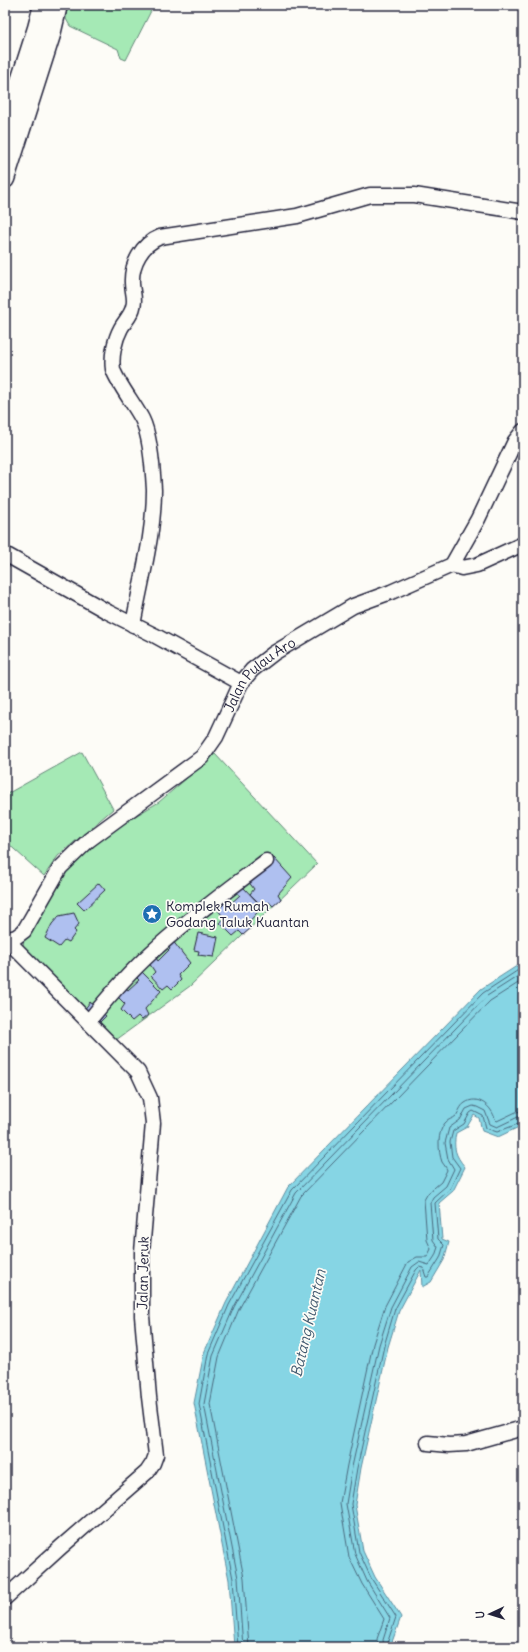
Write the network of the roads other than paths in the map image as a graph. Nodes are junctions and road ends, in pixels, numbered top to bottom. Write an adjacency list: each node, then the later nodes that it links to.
1 (43, 5): 3 (main road)
2 (58, 5): 4 (main road)
3 (5, 128)
4 (5, 179)
5 (523, 212): 10 (street)
6 (523, 431): 9 (street)
7 (523, 544): 9 (street)
8 (5, 554): 10 (street)
9 (452, 565): 11 (street, Jalan Pulau Aro)
10 (133, 625): 11 (street)
11 (241, 683): 13 (street, Jalan Pulau Aro)
12 (266, 861): 14 (street)
13 (6, 939): 14 (street, Jalan Jeruk)
14 (88, 1022): 17 (street, Jalan Jeruk)
15 (523, 1428): 16 (street)
16 (428, 1443)
17 (5, 1598)

